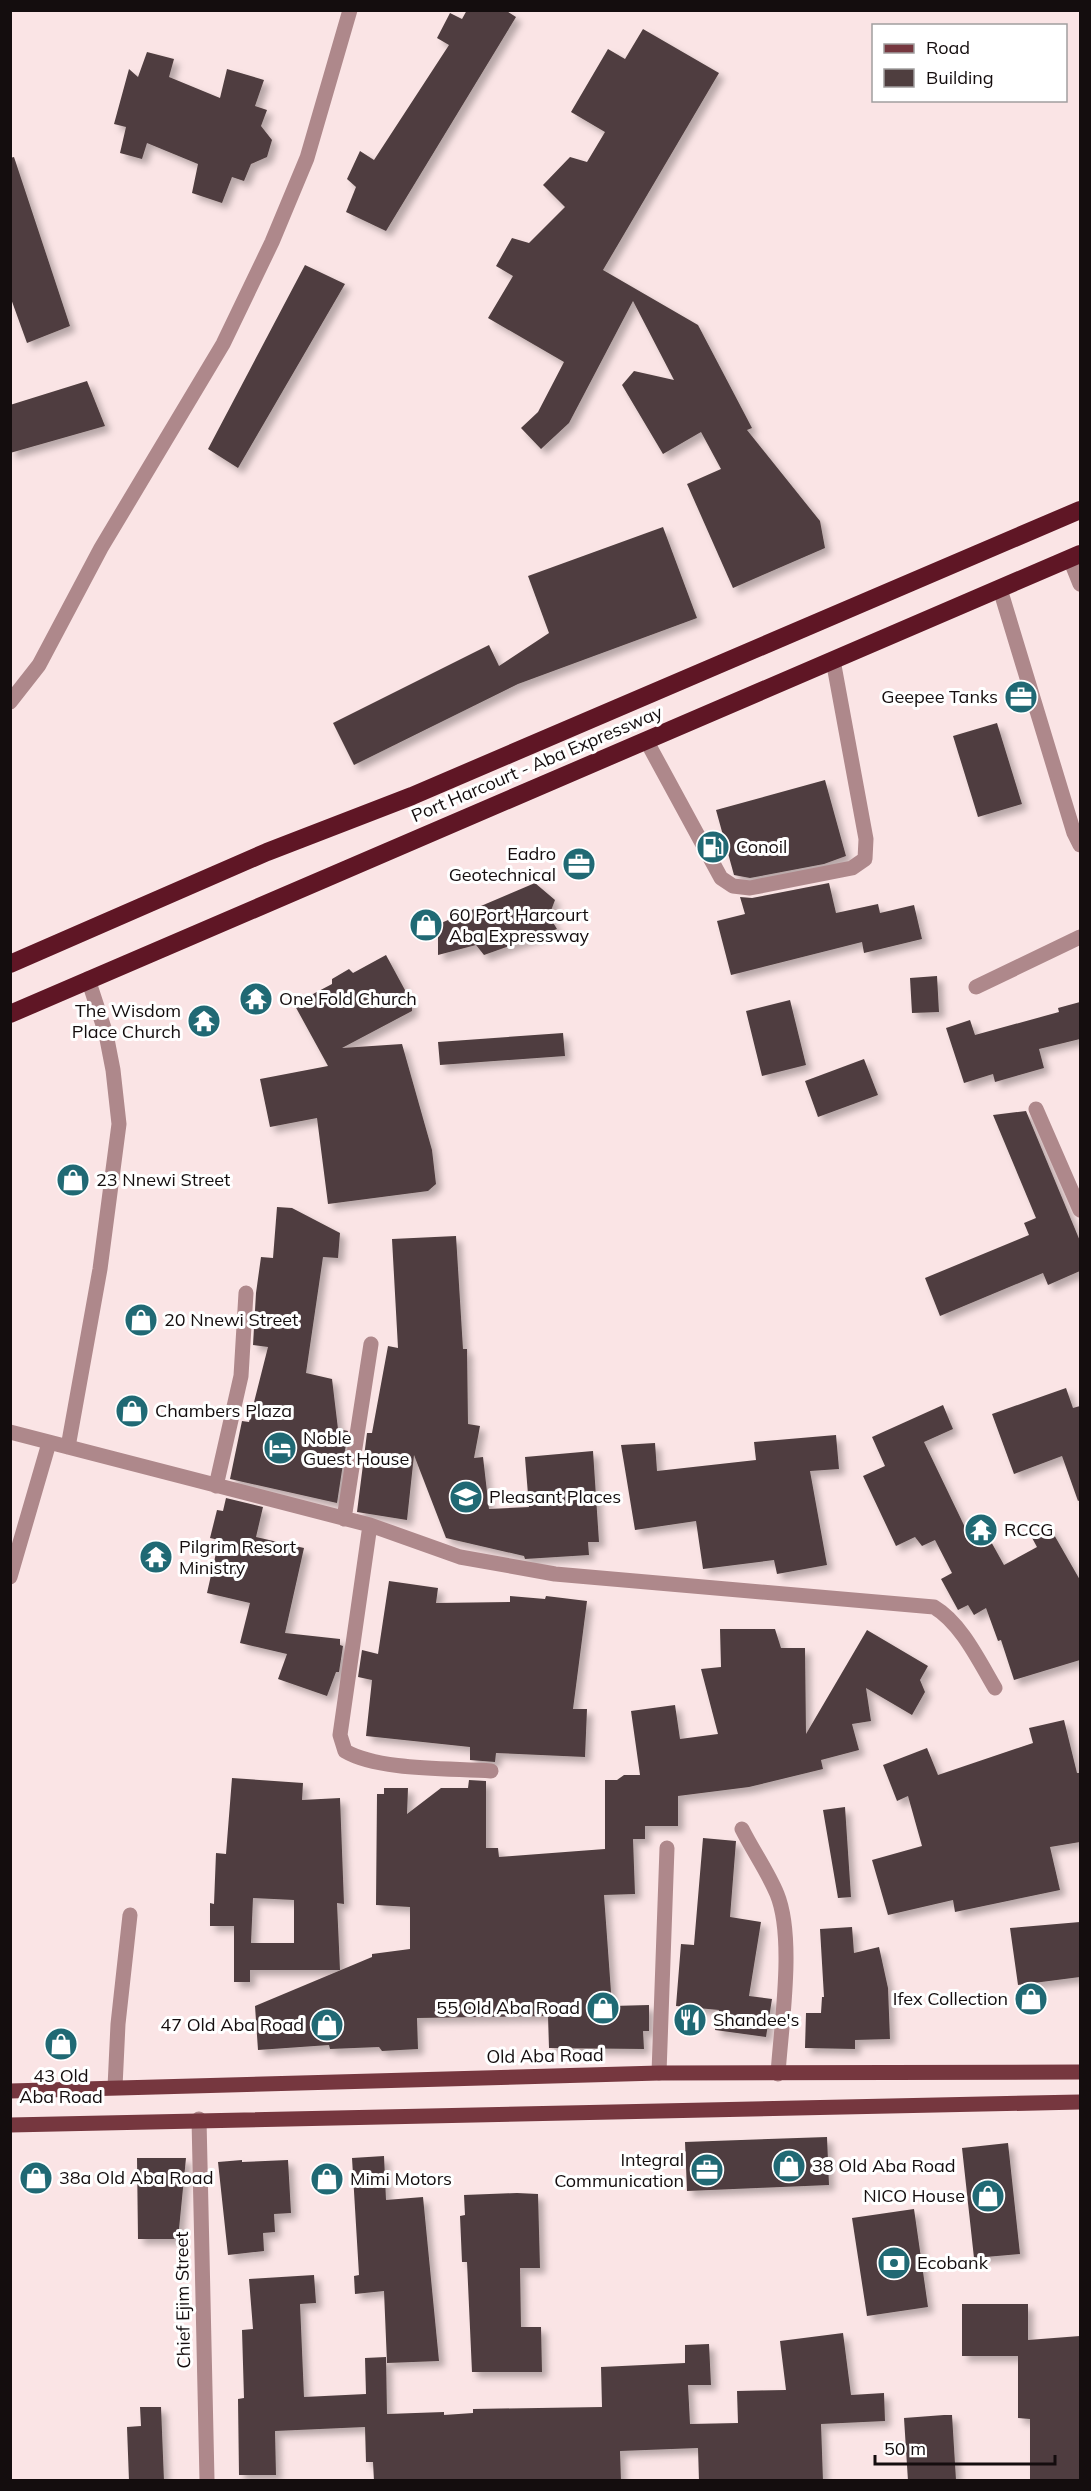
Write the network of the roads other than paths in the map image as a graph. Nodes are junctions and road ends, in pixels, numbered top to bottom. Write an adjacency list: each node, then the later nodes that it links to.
1 (350, 10): 7 (street)
2 (1080, 510): 11 (highway, Port Harcourt - Aba Expressway)
3 (1075, 557): 4 (street); 5 (highway, Port Harcourt - Aba Expressway)
4 (1080, 585)
5 (1000, 589): 6 (highway, Port Harcourt - Aba Expressway); 9 (street)
6 (833, 660): 8 (highway, Port Harcourt - Aba Expressway); 8 (street)
7 (10, 702)
8 (646, 740): 12 (highway, Port Harcourt - Aba Expressway)
9 (1080, 845)
10 (1080, 937): 13 (street)
11 (10, 964)
12 (88, 979): 14 (highway, Port Harcourt - Aba Expressway); 21 (street)
13 (976, 987)
14 (10, 1014)
15 (1036, 1109): 16 (street)
16 (1080, 1210)
17 (246, 1293): 22 (street)
18 (371, 1344): 23 (street)
19 (10, 1432): 20 (street)
20 (49, 1443): 21 (street); 25 (street)
21 (68, 1447): 22 (street)
22 (216, 1486): 23 (street)
23 (344, 1519): 24 (street)
24 (370, 1525): 26 (street); 27 (street)
25 (10, 1577)
26 (995, 1688)
27 (491, 1771)
28 (742, 1829): 33 (street)
29 (667, 1848): 32 (street)
30 (130, 1915): 34 (street)
31 (1080, 2072): 33 (main road, Old Aba Road)
32 (659, 2073): 33 (main road, Old Aba Road); 34 (main road, Old Aba Road)
33 (778, 2074)
34 (115, 2087): 35 (main road, Old Aba Road)
35 (10, 2091)
36 (1080, 2102): 37 (main road)
37 (199, 2119): 38 (main road); 39 (street, Chief Ejim Street)
38 (10, 2125)
39 (207, 2481)

